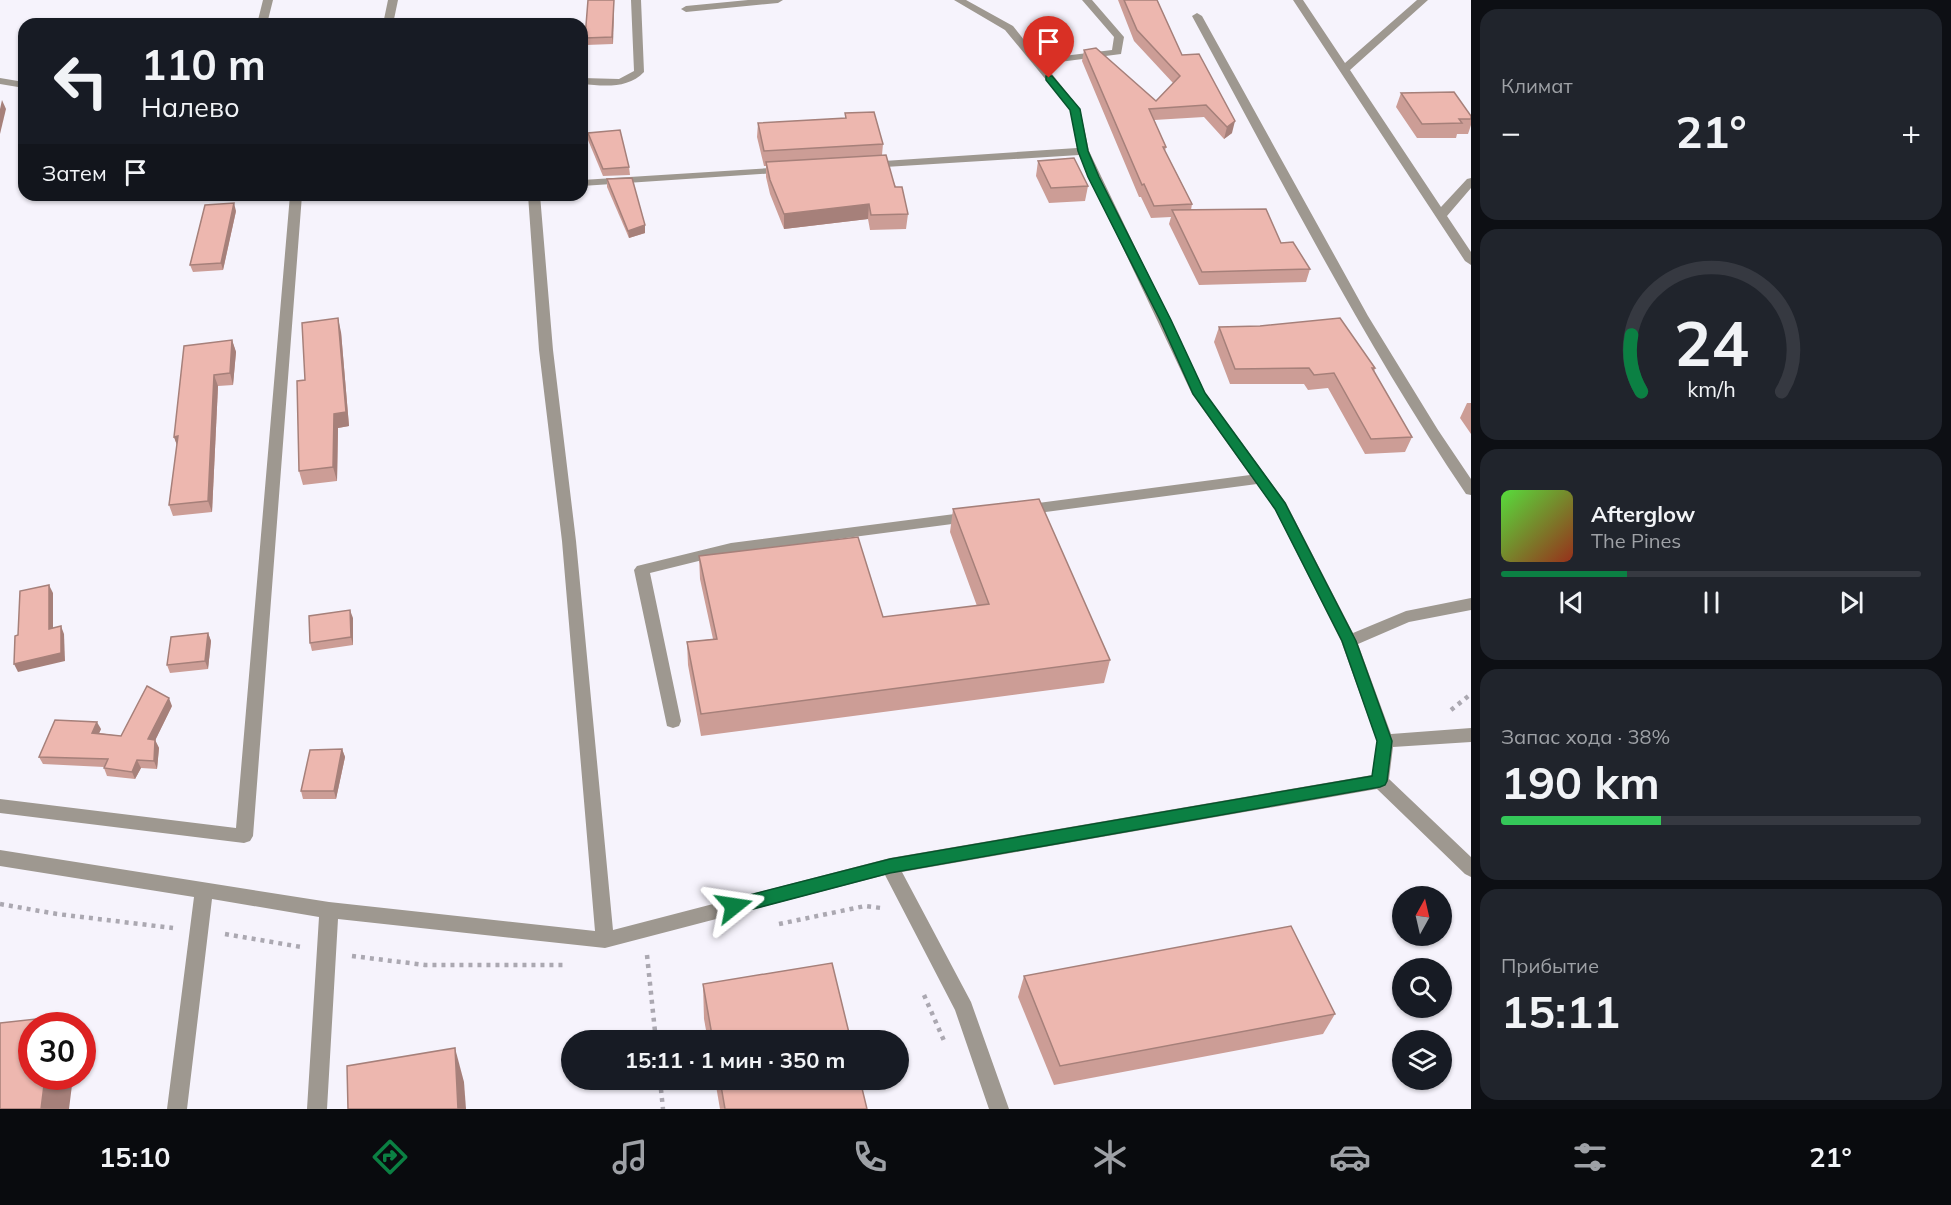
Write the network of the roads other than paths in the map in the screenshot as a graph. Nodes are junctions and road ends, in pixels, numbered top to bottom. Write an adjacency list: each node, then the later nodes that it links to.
1 (268, 0): 11 (street)
2 (393, 0): 12 (street)
3 (636, 0): 16 (street)
4 (778, 0): 9 (street)
5 (958, 0): 13 (street)
6 (1087, 0): 13 (street)
7 (1298, 0): 14 (street)
8 (1423, 0): 14 (street)
9 (686, 9)
10 (1197, 16): 28 (street)
11 (264, 18)
12 (389, 18)
13 (1036, 62): 18 (street)
14 (1344, 70): 25 (street)
15 (0, 81): 17 (street)
16 (588, 81)
17 (18, 84)
18 (1083, 151): 19 (street); 27 (street)
19 (856, 166)
20 (797, 170): 22 (street)
21 (1471, 181): 25 (street)
22 (588, 183)
23 (296, 201): 37 (street)
24 (534, 201): 43 (street)
25 (1441, 216): 26 (street)
26 (1471, 261)
27 (1258, 478): 29 (street); 32 (street)
28 (1471, 490)
29 (1012, 511)
30 (989, 514): 33 (street)
31 (1471, 604): 32 (street)
32 (1349, 641): 35 (street)
33 (673, 720)
34 (1471, 735): 35 (street)
35 (1385, 741): 36 (street)
36 (1380, 781): 39 (street); 40 (street)
37 (0, 806)
38 (0, 858): 41 (street)
39 (890, 866): 43 (street); 46 (street)
40 (1471, 869)
41 (204, 891): 42 (street); 44 (street)
42 (329, 910): 43 (street); 45 (street)
43 (605, 940)
44 (177, 1109)
45 (317, 1109)
46 (999, 1109)

